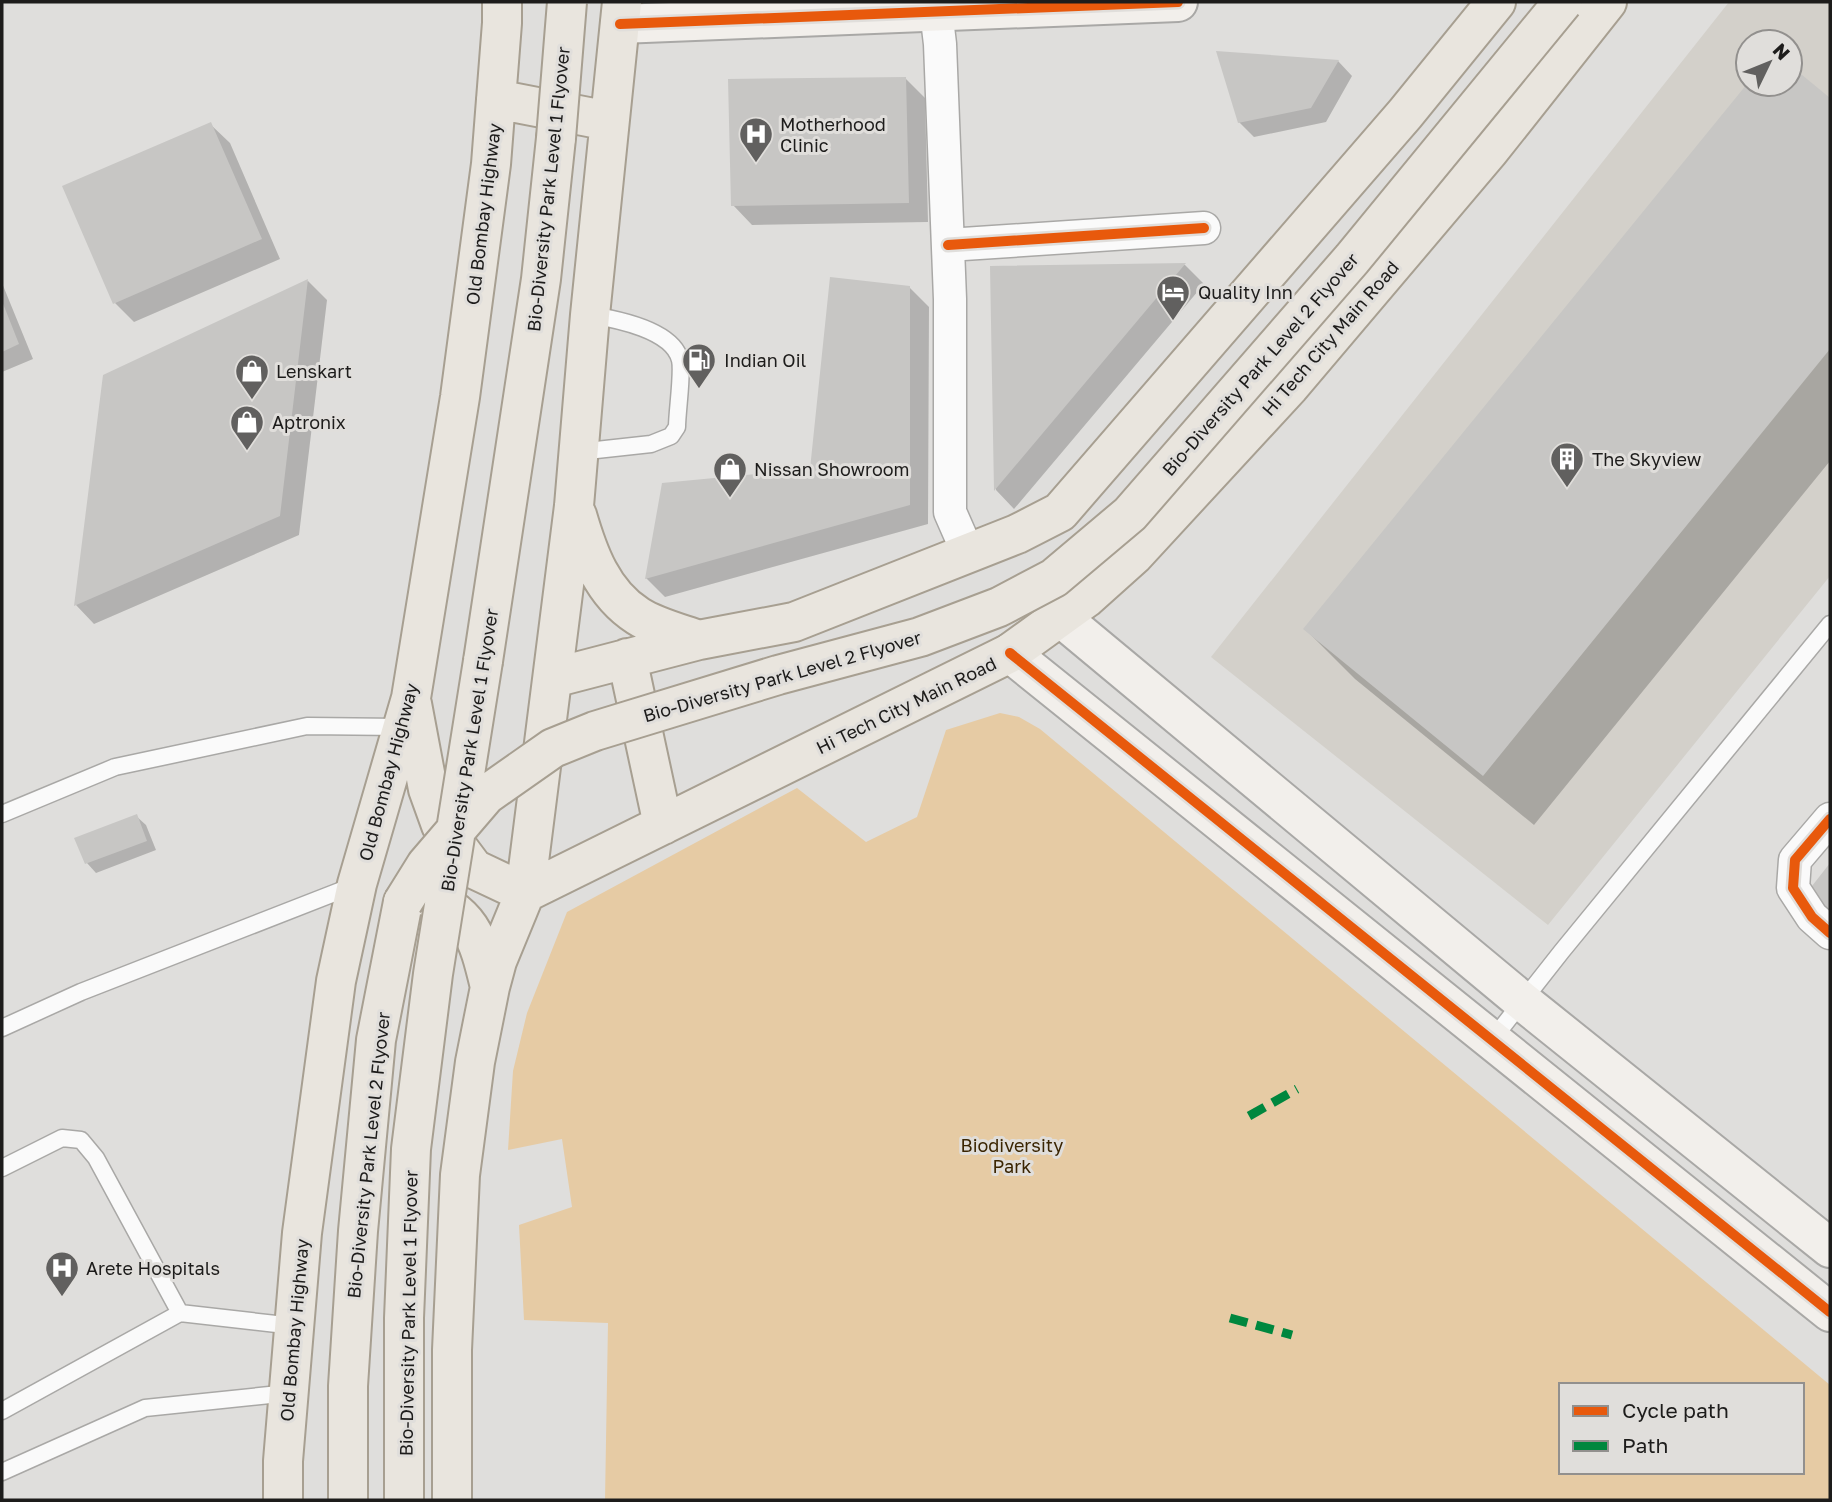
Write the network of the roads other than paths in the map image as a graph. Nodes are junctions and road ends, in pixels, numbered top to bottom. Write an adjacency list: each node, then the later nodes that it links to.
1 (502, 2): 9 (main road, Old Bombay Highway)
2 (567, 2): 44 (main road, Bio-Diversity Park Level 1 Flyover, bridge)
3 (1178, 2): 7 (street)
4 (1496, 2): 16 (main road)
5 (1563, 2): 43 (main road, Bio-Diversity Park Level 2 Flyover, bridge)
6 (1607, 2): 17 (main road, Hi Tech City Main Road)
7 (935, 7): 8 (street); 12 (street)
8 (621, 13): 10 (main road)
9 (496, 99): 10 (main road); 23 (main road, Old Bombay Highway)
10 (609, 121): 13 (main road)
11 (1204, 228): 12 (street)
12 (948, 245): 16 (street)
13 (590, 315): 14 (main road); 14 (lane)
14 (578, 452): 15 (main road)
15 (574, 506): 19 (main road); 22 (main road)
16 (968, 554): 19 (main road)
17 (1059, 616): 20 (main road, Hi Tech City Main Road); 31 (street)
18 (1830, 624): 31 (lane)
19 (699, 640): 21 (main road)
20 (1010, 653): 26 (main road, Hi Tech City Main Road); 33 (street)
21 (626, 658): 22 (main road); 26 (main road)
22 (553, 678): 28 (main road)
23 (406, 713): 24 (lane); 27 (main road, Old Bombay Highway); 28 (main road)
24 (2, 814)
25 (1830, 820): 29 (street)
26 (663, 825): 28 (main road, Hi Tech City Main Road)
27 (357, 884): 30 (main road); 32 (lane); 38 (main road, Old Bombay Highway)
28 (525, 893): 30 (main road)
29 (1830, 933)
30 (490, 987): 45 (main road)
31 (1522, 1001): 33 (lane); 35 (street)
32 (2, 1028)
33 (1492, 1040): 36 (street)
34 (2, 1168): 37 (lane)
35 (1830, 1248)
36 (1830, 1312)
37 (180, 1313): 38 (lane); 40 (lane)
38 (294, 1326): 39 (main road, Old Bombay Highway)
39 (289, 1393): 41 (lane); 42 (main road, Old Bombay Highway)
40 (2, 1411)
41 (2, 1472)
42 (283, 1500)
43 (348, 1500)
44 (404, 1500)
45 (452, 1500)

